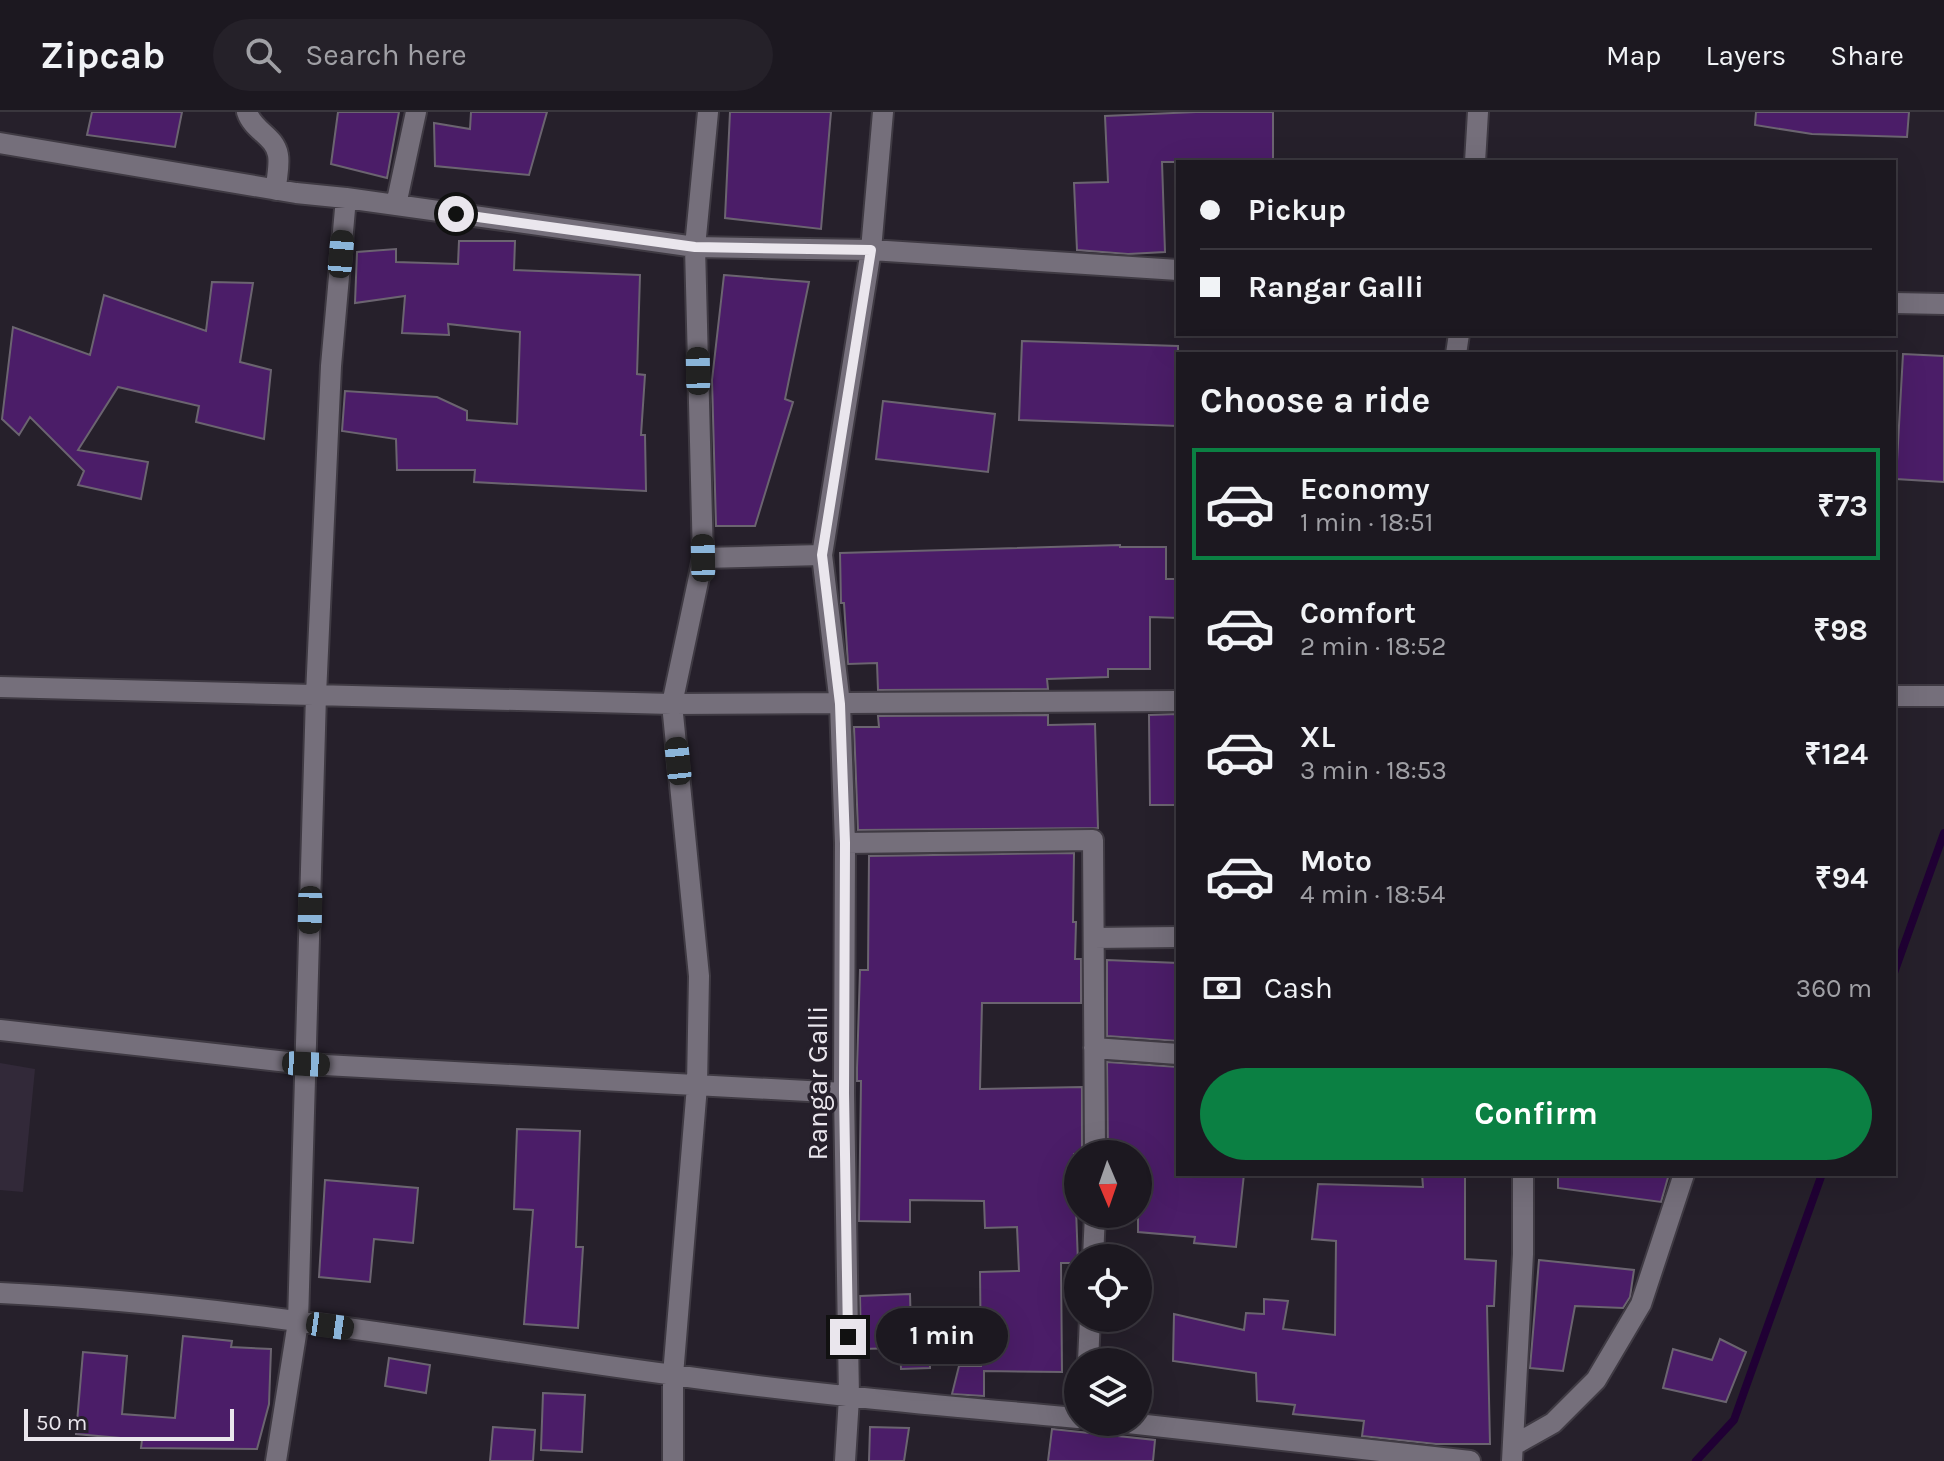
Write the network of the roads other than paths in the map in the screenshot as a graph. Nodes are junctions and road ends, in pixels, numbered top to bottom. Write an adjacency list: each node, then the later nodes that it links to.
1 (247, 112): 8 (street)
2 (416, 112): 10 (street)
3 (708, 112): 11 (street)
4 (883, 112): 12 (street, Rangar Galli)
5 (1478, 112): 7 (street)
6 (0, 143): 8 (street)
7 (1475, 160)
8 (276, 190): 9 (street)
9 (346, 198): 10 (street); 19 (street)
10 (396, 205): 11 (street)
11 (695, 247): 12 (street); 17 (street)
12 (871, 250): 13 (street); 16 (street, Rangar Galli)
13 (1176, 270)
14 (1896, 303): 15 (street)
15 (1944, 304)
16 (822, 555): 17 (street); 24 (street, Rangar Galli)
17 (703, 558): 23 (street)
18 (0, 687): 19 (street)
19 (316, 695): 23 (street); 31 (street)
20 (1896, 696): 21 (street)
21 (1944, 696)
22 (1176, 701): 24 (street)
23 (672, 704): 24 (street); 32 (street)
24 (840, 704): 25 (street, Rangar Galli)
25 (845, 843): 27 (street); 33 (street, Rangar Galli)
26 (1176, 937): 27 (street)
27 (1094, 938): 29 (street)
28 (0, 1030): 31 (street)
29 (1094, 1048): 30 (street); 34 (street)
30 (1176, 1054)
31 (306, 1064): 32 (street); 38 (street)
32 (697, 1086): 33 (street); 39 (street)
33 (844, 1093): 40 (street, Rangar Galli)
34 (1095, 1140)
35 (1523, 1176): 43 (street)
36 (1683, 1176): 43 (street)
37 (0, 1293): 38 (street)
38 (298, 1322): 39 (street); 45 (street)
39 (673, 1375): 40 (street); 46 (street)
40 (849, 1398): 41 (street); 47 (street, Rangar Galli)
41 (1064, 1417)
42 (1152, 1426): 48 (street)
43 (1513, 1453)
44 (261, 1461): 45 (street)
45 (276, 1461)
46 (673, 1461)
47 (845, 1461)
48 (1470, 1461)

